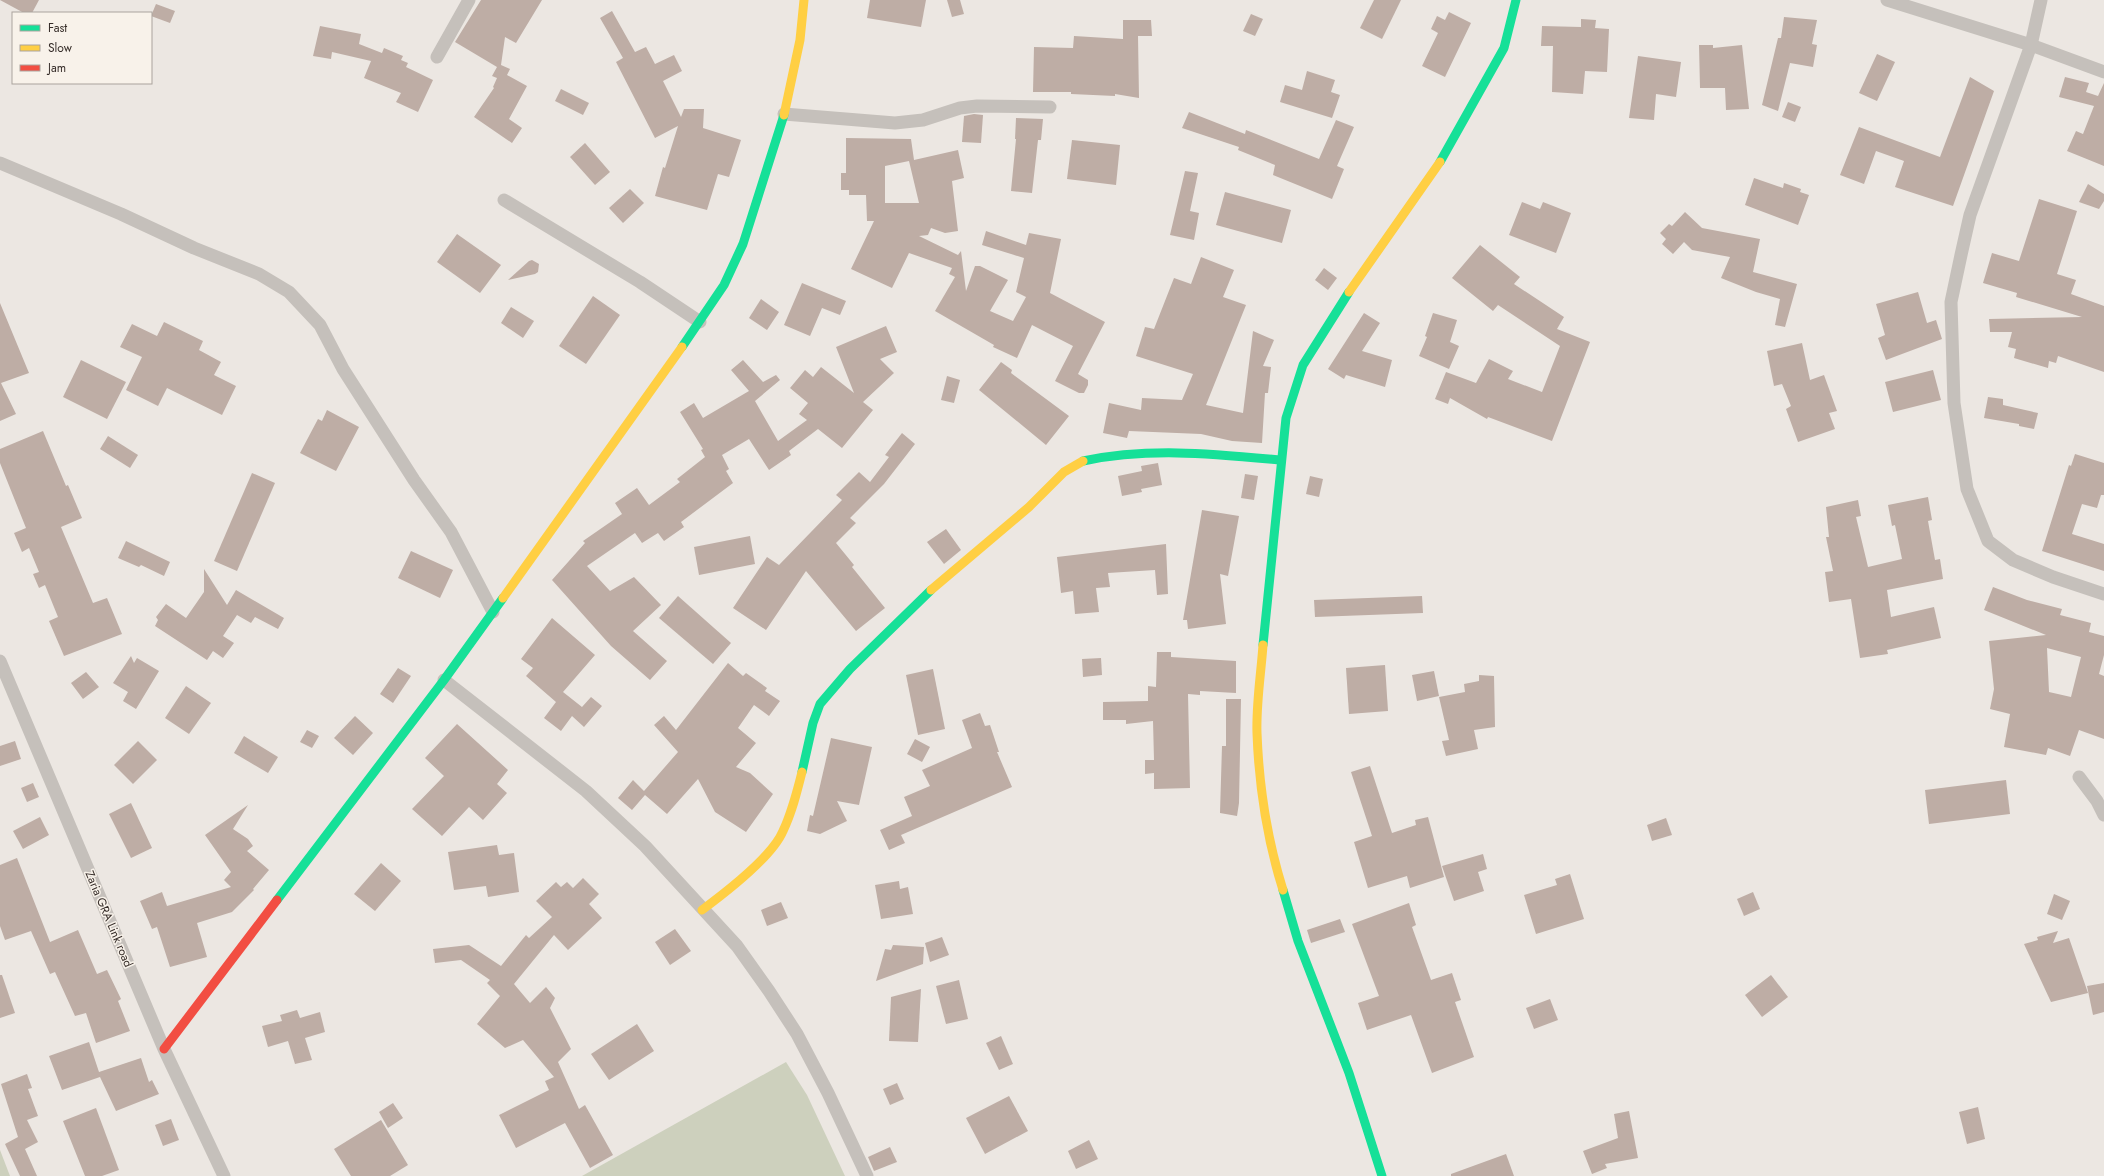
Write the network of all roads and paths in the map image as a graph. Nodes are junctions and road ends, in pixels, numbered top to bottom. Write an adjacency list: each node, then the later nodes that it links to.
1 (469, 0): 7 (street)
2 (804, 0): 10 (street)
3 (1516, 0): 14 (street)
4 (1887, 0): 6 (street)
5 (2041, 0): 6 (street)
6 (2031, 45): 8 (street); 15 (street)
7 (437, 58)
8 (2104, 72)
9 (1050, 107): 10 (street)
10 (784, 114): 13 (street)
11 (0, 163): 16 (street)
12 (504, 200): 13 (street)
13 (700, 322): 16 (street)
14 (1281, 460): 21 (street); 25 (street)
15 (2104, 594)
16 (493, 612): 18 (street)
17 (0, 661): 22 (street, Zaria GRA Link road)
18 (444, 680): 21 (street); 22 (street)
19 (2078, 777): 20 (street)
20 (2104, 815)
21 (702, 910): 24 (street)
22 (164, 1050): 23 (street, Zaria GRA Link road)
23 (224, 1176)
24 (867, 1176)
25 (1382, 1176)

